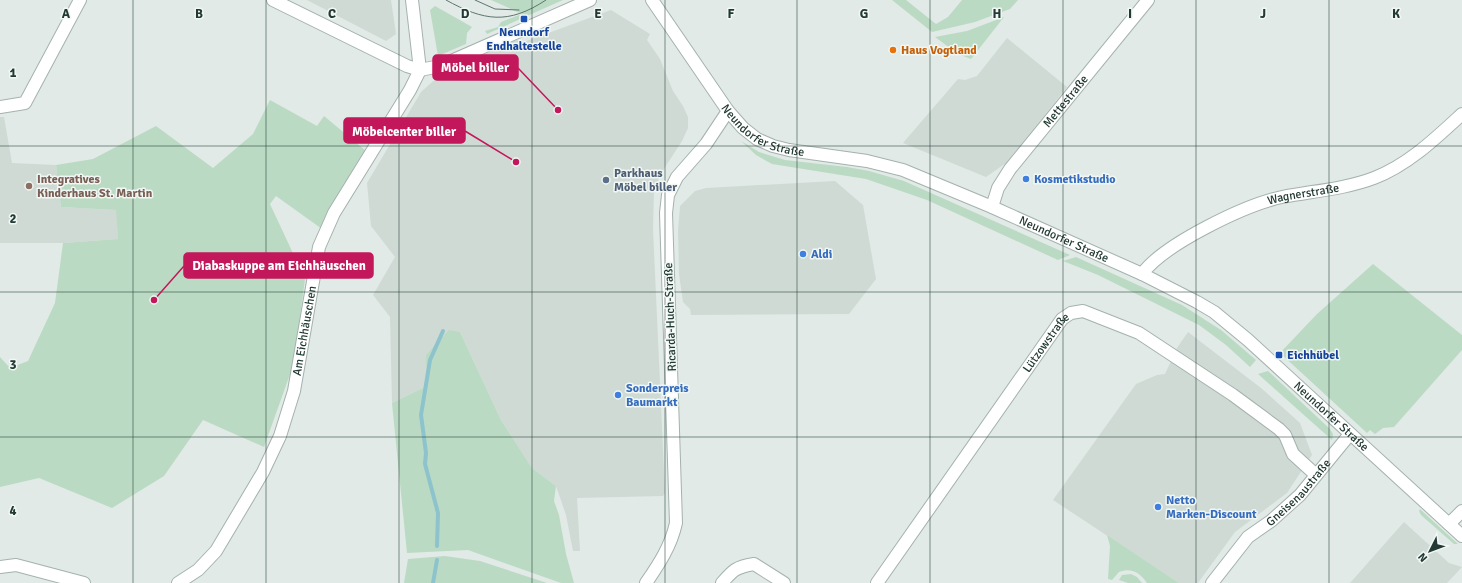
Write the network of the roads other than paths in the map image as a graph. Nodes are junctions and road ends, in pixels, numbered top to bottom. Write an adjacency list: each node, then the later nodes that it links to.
1 (80, 0): 8 (street)
2 (272, 0): 7 (street)
3 (412, 0): 7 (street)
4 (590, 0): 7 (street)
5 (652, 0): 9 (street, Neundorfer Straße)
6 (1148, 0): 11 (street, Mettestraße)
7 (420, 70): 20 (street, Am Eichhäuschen)
8 (0, 107)
9 (728, 111): 11 (street, Neundorfer Straße); 21 (street, Ricarda-Huch-Straße)
10 (1462, 114): 12 (street, Wagnerstraße)
11 (992, 207): 12 (street, Neundorfer Straße)
12 (1142, 274): 13 (street, Neundorfer Straße)
13 (1350, 434): 14 (street, Gneisenaustraße); 16 (street, Neundorfer Straße)
14 (1316, 475): 24 (street, Lützowstraße); 25 (street, Gneisenaustraße)
15 (1462, 511): 16 (street)
16 (1449, 524): 17 (street, Neundorfer Straße)
17 (1462, 536)
18 (0, 567): 19 (street)
19 (84, 583)
20 (178, 583)
21 (646, 583)
22 (722, 583): 23 (street)
23 (784, 583)
24 (878, 583)
25 (1212, 583)

